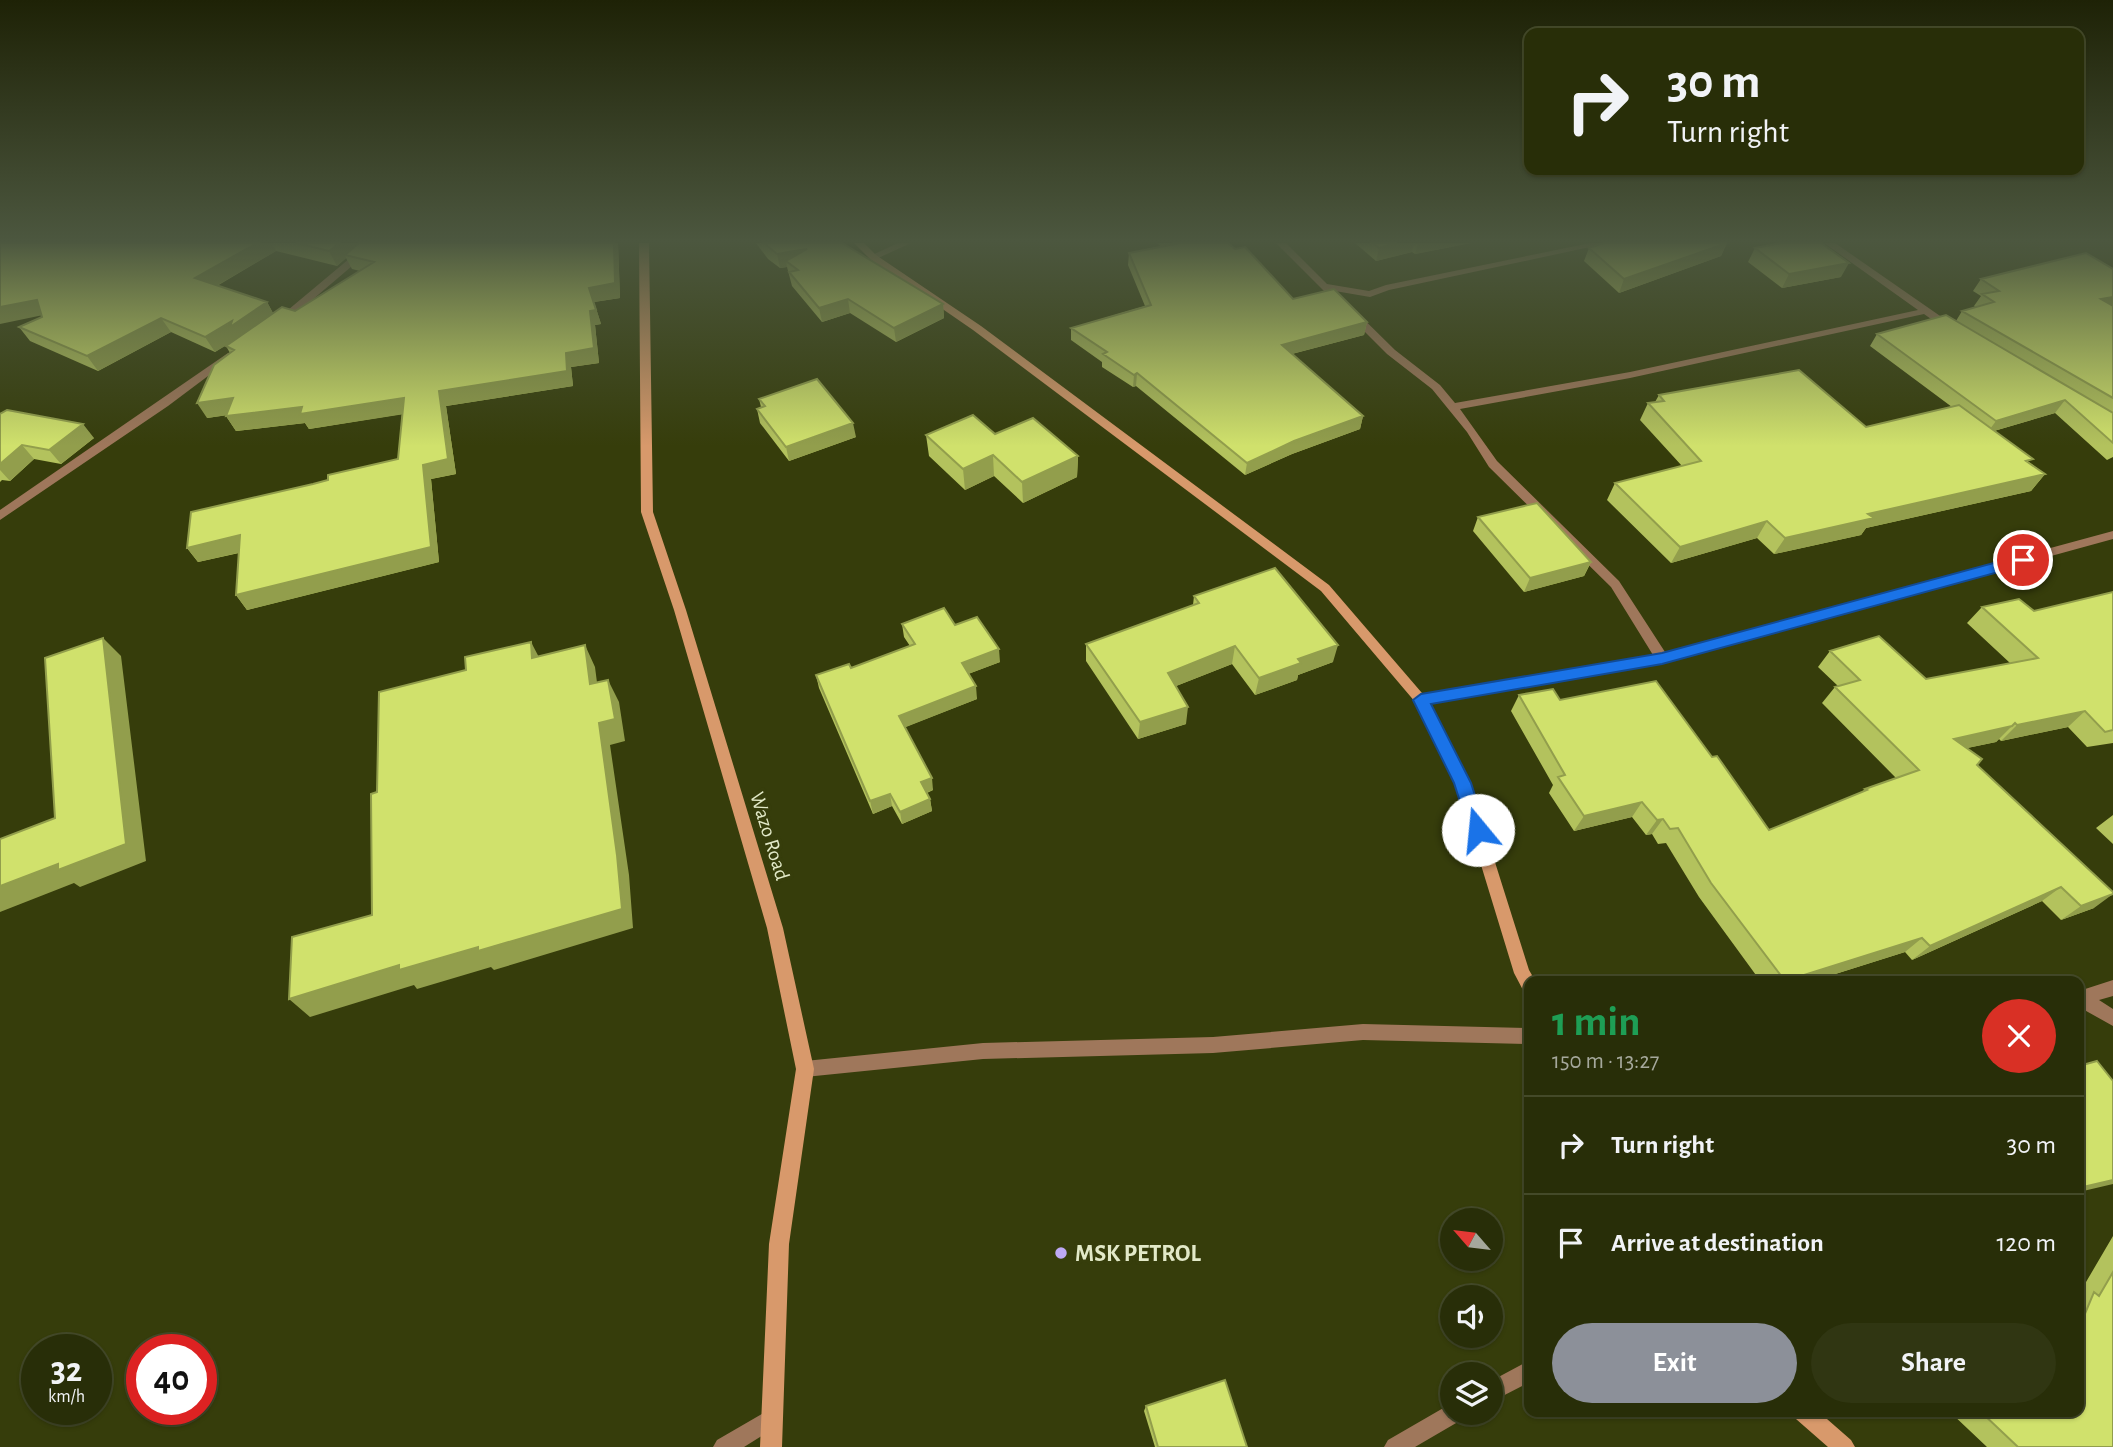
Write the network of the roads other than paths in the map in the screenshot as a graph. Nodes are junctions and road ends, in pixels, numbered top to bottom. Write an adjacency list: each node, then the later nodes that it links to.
1 (292, 311): 6 (street)
2 (645, 311): 20 (main road, Wazo Road)
3 (951, 311): 13 (main road)
4 (1350, 311): 9 (street)
5 (1926, 311): 7 (street); 9 (street)
6 (271, 328)
7 (1967, 339)
8 (236, 351): 10 (street)
9 (1452, 407): 12 (street)
10 (0, 516)
11 (2113, 535): 12 (street)
12 (1662, 658): 13 (street)
13 (1421, 700): 14 (main road)
14 (1524, 976)
15 (2113, 988): 16 (street)
16 (2084, 998)
17 (2084, 1001): 18 (street)
18 (2113, 1018)
19 (1524, 1036): 20 (street)
20 (805, 1069): 24 (main road, Wazo Road)
21 (1524, 1373): 22 (street)
22 (1503, 1385)
23 (1809, 1417): 29 (main road)
24 (772, 1418): 26 (street); 27 (main road, Wazo Road)
25 (1440, 1421): 28 (street)
26 (724, 1447)
27 (771, 1447)
28 (1395, 1447)
29 (1844, 1447)

